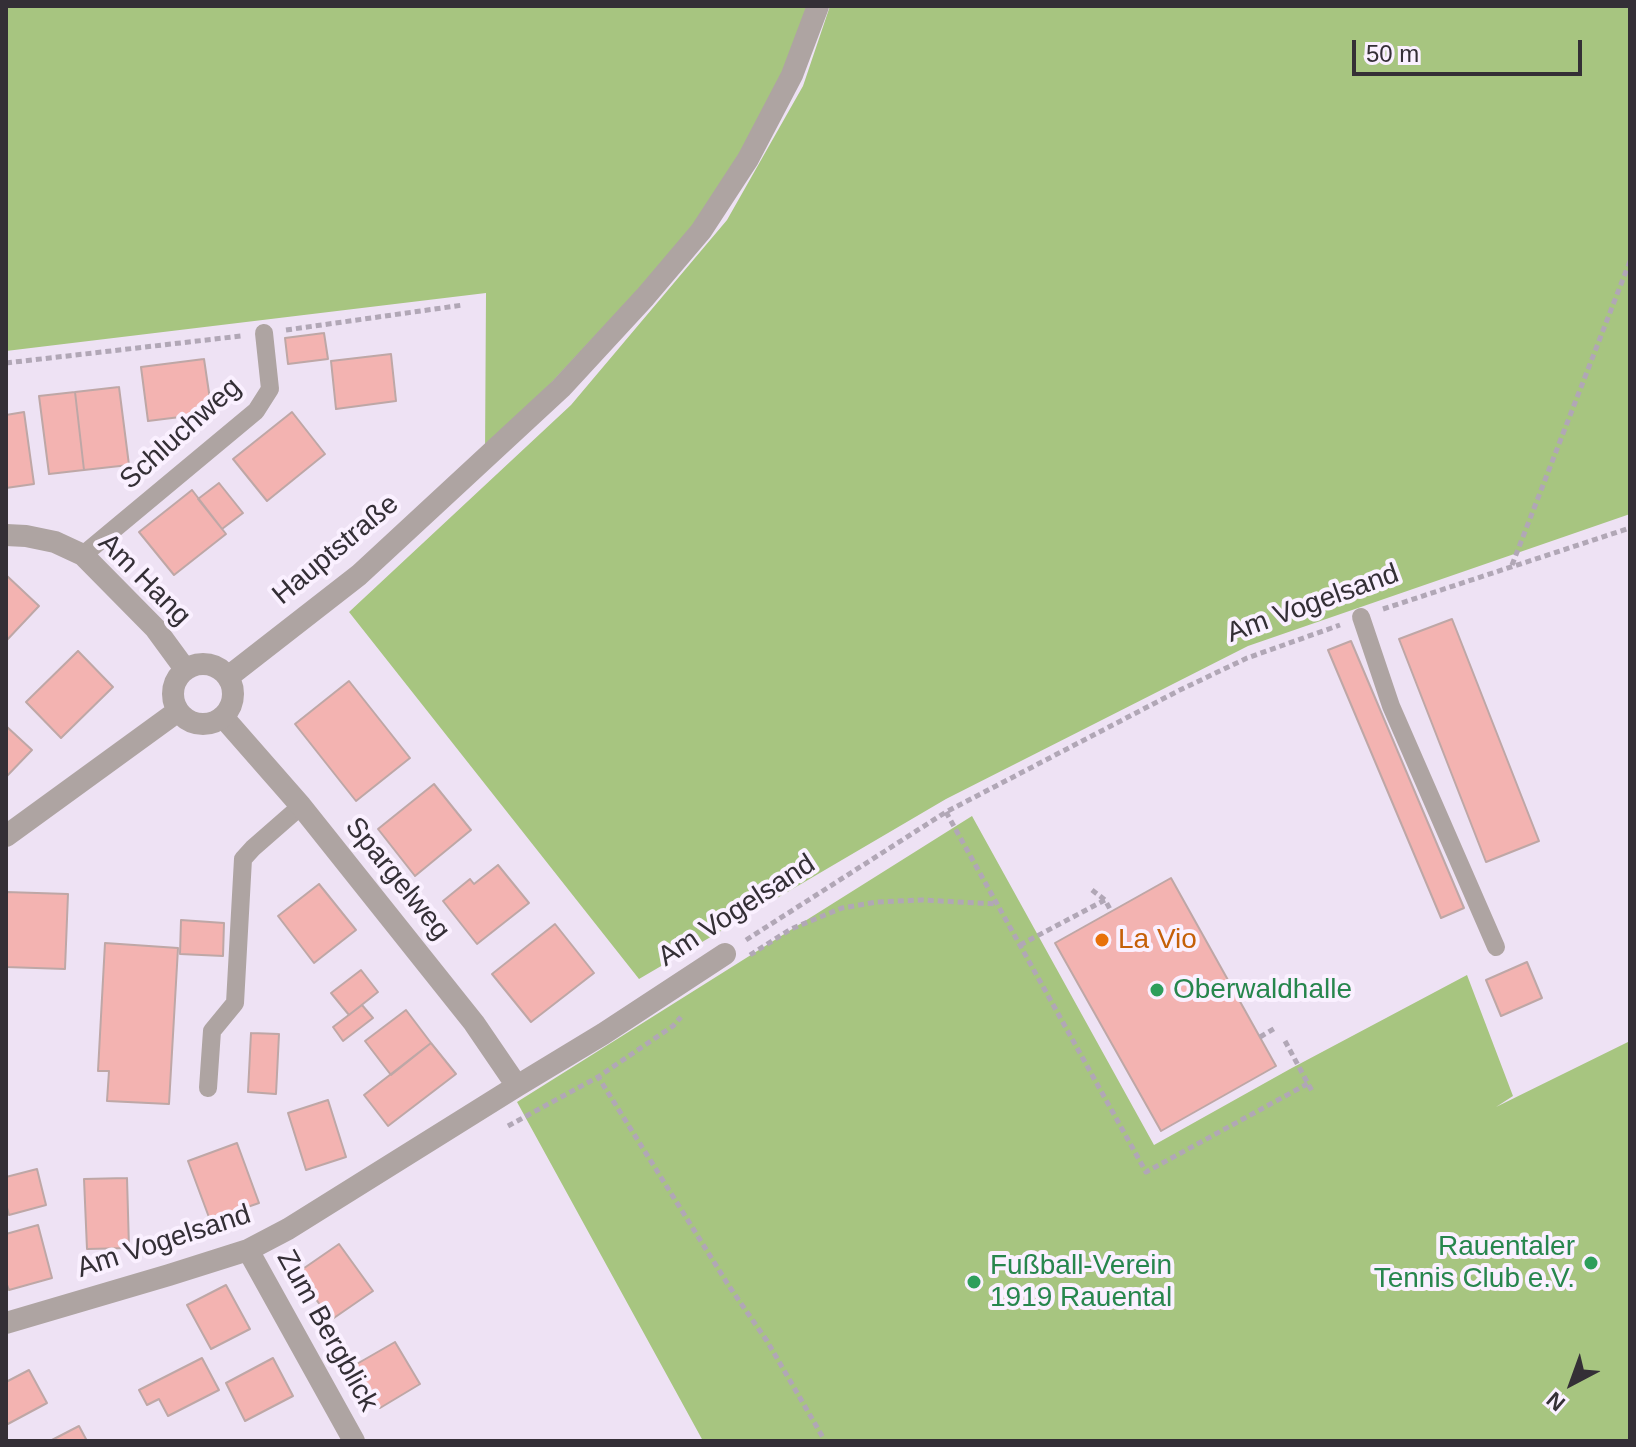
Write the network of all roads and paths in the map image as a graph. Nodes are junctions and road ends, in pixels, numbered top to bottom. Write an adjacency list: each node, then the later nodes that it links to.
1 (818, 6): 12 (street, Hauptstraße)
2 (1630, 261): 9 (path)
3 (463, 305): 4 (path)
4 (264, 333): 5 (path); 8 (lane, Schluchweg)
5 (6, 363)
6 (1630, 528): 9 (path, Am Vogelsand)
7 (6, 535): 8 (street, Am Hang)
8 (83, 555): 11 (street, Am Hang)
9 (1512, 566): 10 (path, Am Vogelsand)
10 (1361, 617): 16 (path, Am Vogelsand); 23 (lane)
11 (185, 669): 12 (street); 13 (street)
12 (228, 677): 14 (street)
13 (178, 711): 14 (street); 17 (street)
14 (223, 717): 15 (street, Spargelweg)
15 (301, 806): 32 (street, Spargelweg); 33 (lane)
16 (946, 812): 20 (path); 24 (path, Am Vogelsand)
17 (6, 836)
18 (1092, 890): 19 (path)
19 (1105, 900): 21 (path); 22 (path)
20 (997, 904): 22 (path); 24 (path)
21 (1111, 911)
22 (1020, 945): 31 (path)
23 (1496, 947)
24 (732, 958): 29 (street, Am Vogelsand)
25 (683, 1015): 30 (path)
26 (1277, 1027): 27 (path)
27 (1260, 1037)
28 (1285, 1041): 31 (path)
29 (580, 1048): 30 (path); 32 (street, Am Vogelsand)
30 (598, 1077): 35 (path); 39 (path)
31 (1309, 1083): 34 (path)
32 (517, 1086): 36 (street, Am Vogelsand)
33 (208, 1088)
34 (1313, 1093)
35 (507, 1126)
36 (248, 1250): 37 (street, Am Vogelsand); 38 (street, Zum Bergblick)
37 (6, 1323)
38 (354, 1441)
39 (825, 1441)

